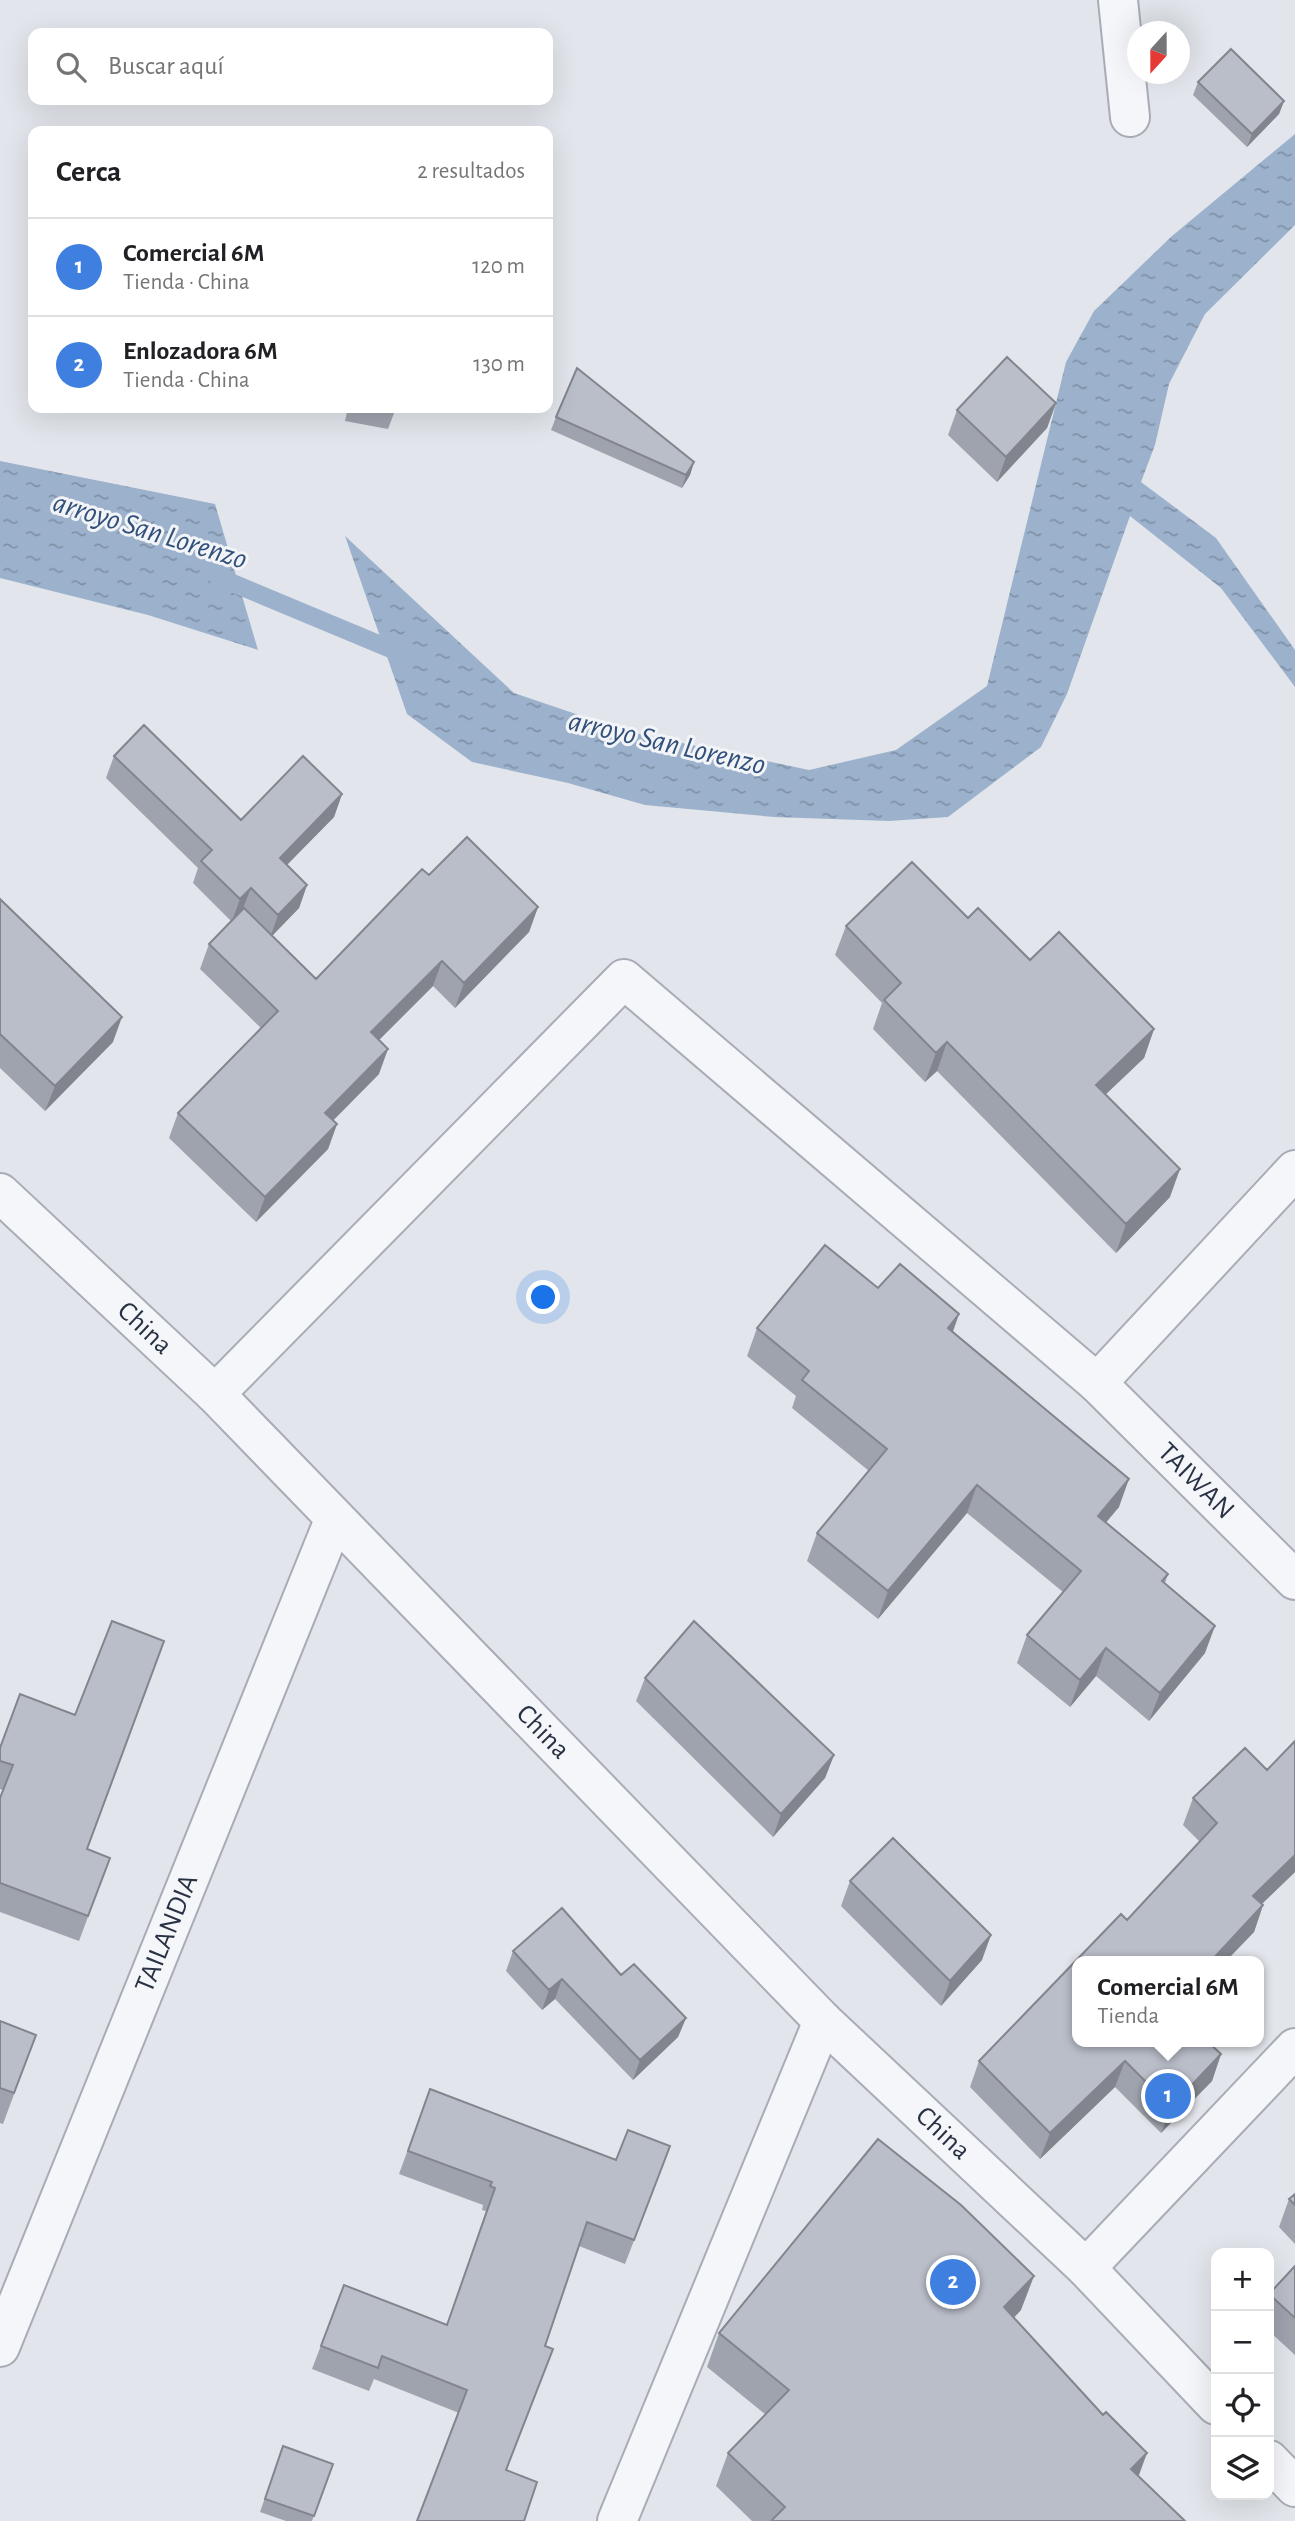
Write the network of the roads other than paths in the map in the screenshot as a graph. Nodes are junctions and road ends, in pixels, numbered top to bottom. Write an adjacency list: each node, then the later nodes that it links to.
1 (1118, 0): 2 (street)
2 (1129, 117)
3 (1295, 1170): 5 (street)
4 (0, 1193): 6 (street, China)
5 (1097, 1383): 6 (street, TAIWAN); 8 (street, TAIWAN)
6 (215, 1394): 7 (street, China)
7 (334, 1520): 9 (street, China); 12 (street, TAILANDIA)
8 (1295, 1580)
9 (823, 2021): 11 (street, China); 16 (street)
10 (1295, 2048): 11 (street)
11 (1086, 2268): 13 (street, China)
12 (0, 2347)
13 (1211, 2399)
14 (1274, 2465): 15 (street)
15 (1295, 2487)
16 (617, 2521)

